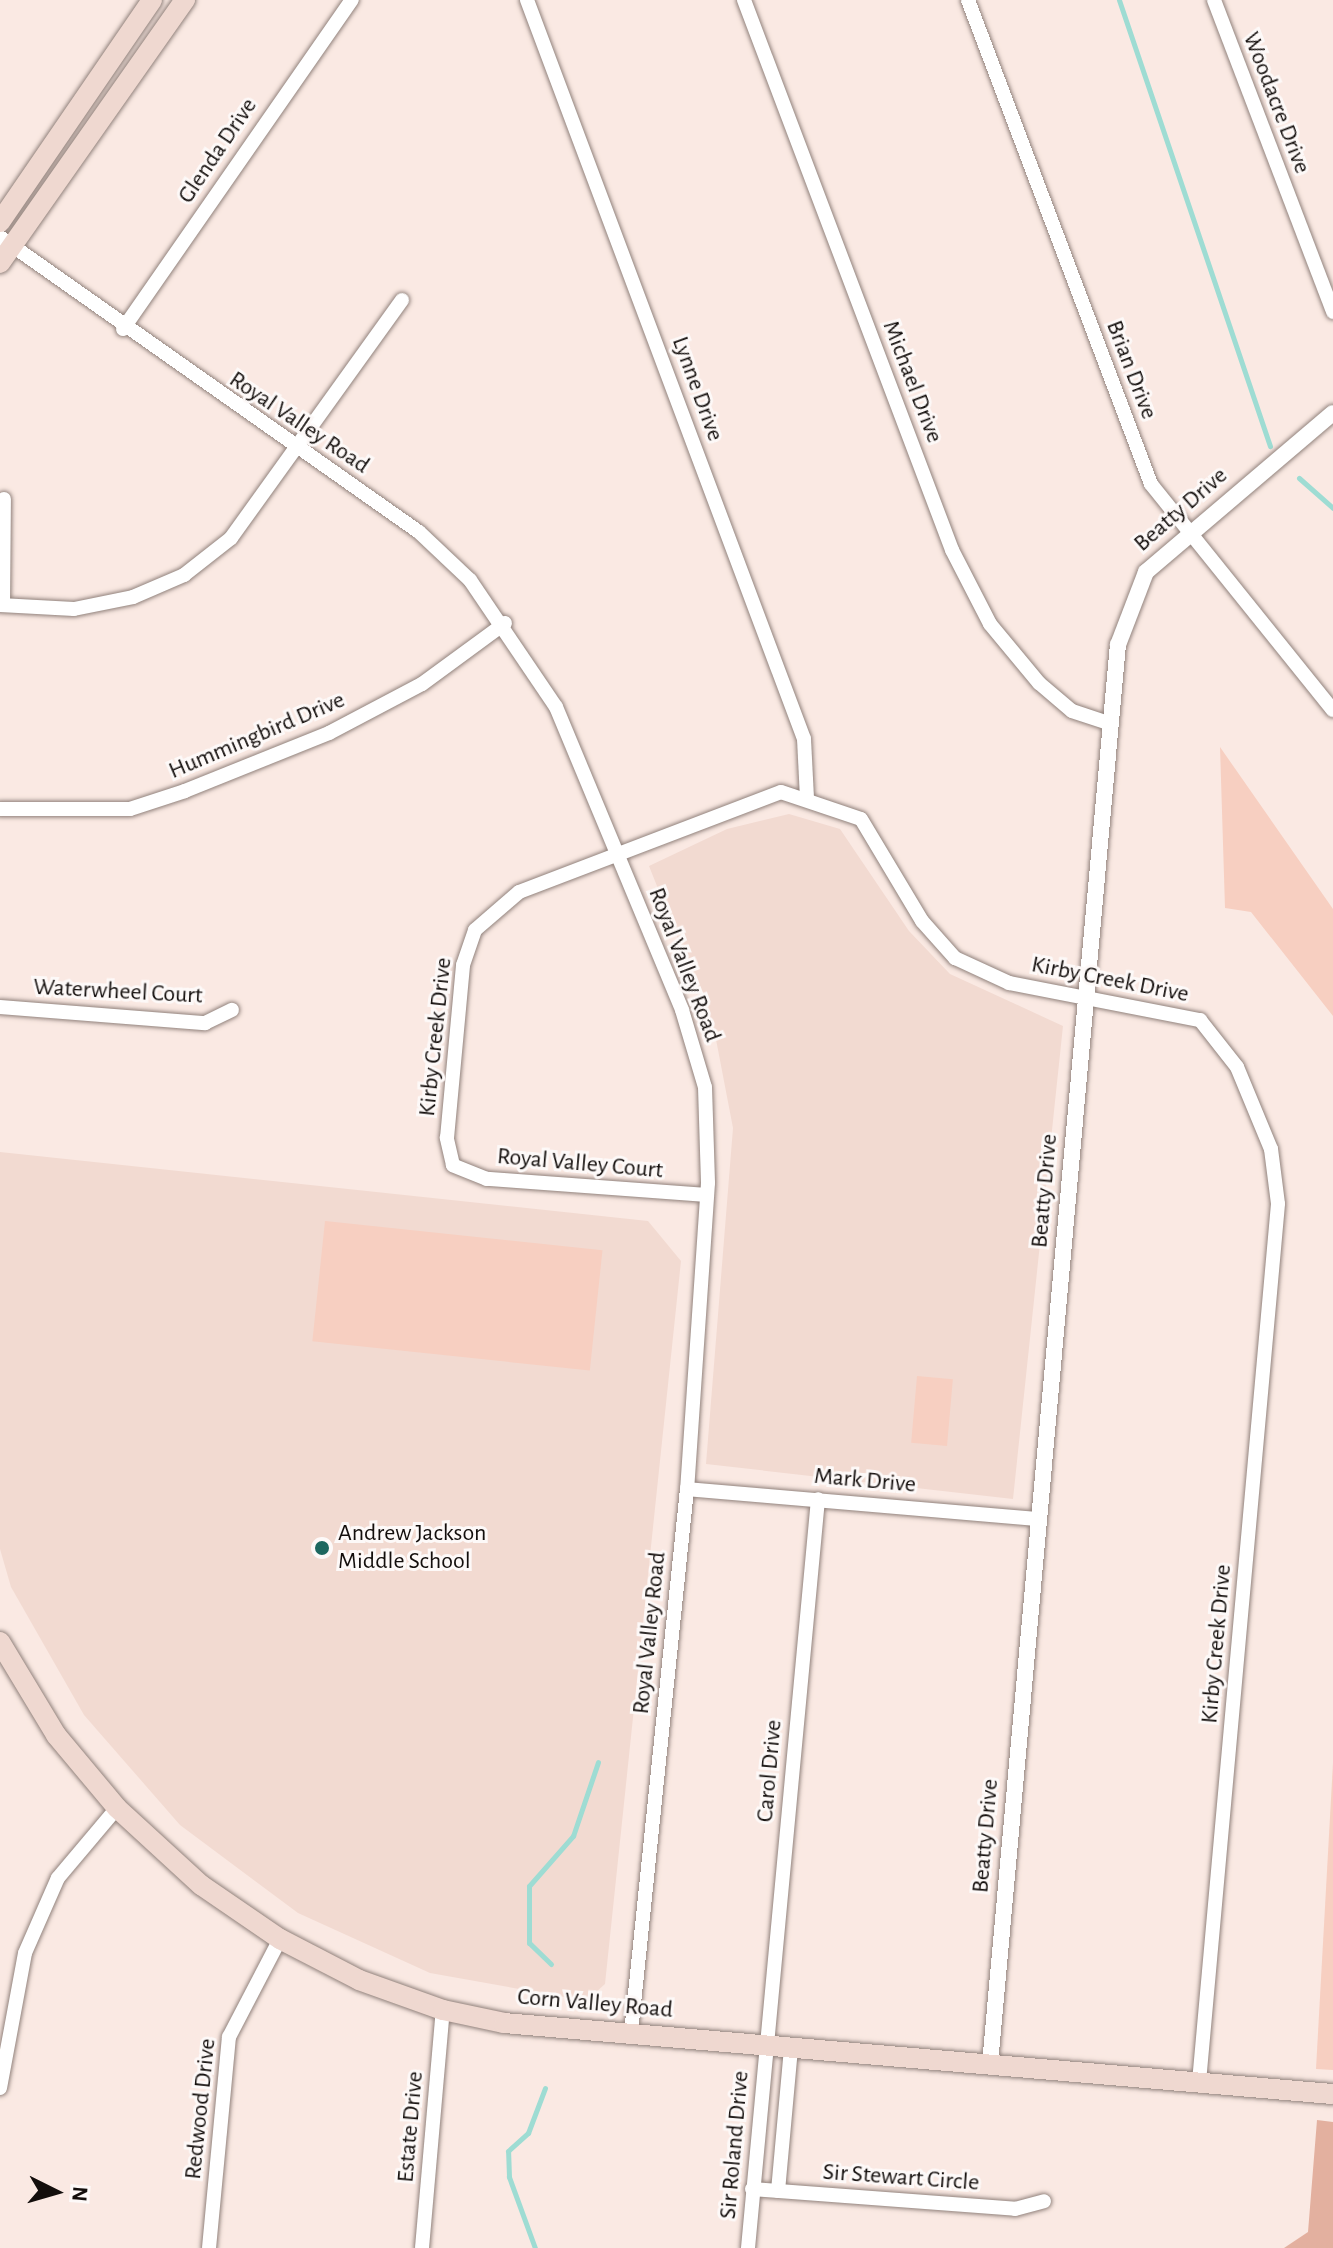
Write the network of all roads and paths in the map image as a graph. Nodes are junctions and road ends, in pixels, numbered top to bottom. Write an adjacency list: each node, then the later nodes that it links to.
1 (152, 0): 8 (main road)
2 (185, 0): 9 (main road)
3 (352, 0): 13 (street, Glenda Drive)
4 (527, 0): 22 (street, Lynne Drive)
5 (744, 0): 21 (street, Michael Drive)
6 (968, 0): 17 (street, Brian Drive)
7 (1214, 0): 12 (street, Woodacre Drive)
8 (0, 222)
9 (6, 241): 10 (main road); 13 (street, Royal Valley Road)
10 (0, 263)
11 (402, 300): 15 (street)
12 (1333, 312)
13 (123, 329): 15 (street, Royal Valley Road)
14 (1333, 413): 17 (street, Beatty Drive)
15 (298, 449): 18 (street); 19 (street, Royal Valley Road)
16 (4, 499): 18 (street)
17 (1186, 535): 20 (street, Brian Drive); 21 (street, Beatty Drive)
18 (2, 605)
19 (505, 623): 23 (street, Hummingbird Drive); 24 (street, Royal Valley Road)
20 (1333, 710)
21 (1111, 724): 25 (street, Beatty Drive)
22 (807, 798): 24 (street, Kirby Creek Drive); 25 (street, Kirby Creek Drive)
23 (0, 809)
24 (617, 850): 28 (street, Kirby Creek Drive); 29 (street, Royal Valley Road)
25 (1086, 1002): 32 (street, Beatty Drive); 41 (street, Kirby Creek Drive)
26 (0, 1007): 27 (street, Waterwheel Court)
27 (232, 1010)
28 (453, 1165): 29 (street, Royal Valley Court)
29 (707, 1195): 30 (street, Royal Valley Road)
30 (687, 1489): 31 (street, Mark Drive); 37 (street, Royal Valley Road)
31 (818, 1499): 32 (street, Mark Drive); 38 (street, Carol Drive)
32 (1039, 1519): 40 (street, Beatty Drive)
33 (0, 1642): 34 (main road, Corn Valley Road)
34 (117, 1808): 35 (main road, Corn Valley Road); 42 (street)
35 (280, 1939): 36 (main road, Corn Valley Road); 47 (street, Redwood Drive)
36 (443, 2010): 37 (main road, Corn Valley Road); 48 (street, Estate Drive)
37 (631, 2033): 38 (main road, Corn Valley Road)
38 (766, 2046): 39 (main road, Corn Valley Road); 44 (street, Sir Roland Drive)
39 (791, 2049): 40 (main road, Corn Valley Road); 45 (street, Sir Roland Drive)
40 (990, 2064): 41 (main road, Corn Valley Road)
41 (1199, 2083): 43 (main road, Corn Valley Road)
42 (0, 2088)
43 (1333, 2094)
44 (752, 2189): 45 (street, Sir Stewart Circle); 49 (street, Sir Roland Drive)
45 (778, 2191): 46 (street, Sir Stewart Circle)
46 (1044, 2201)
47 (209, 2248)
48 (422, 2248)
49 (748, 2248)

